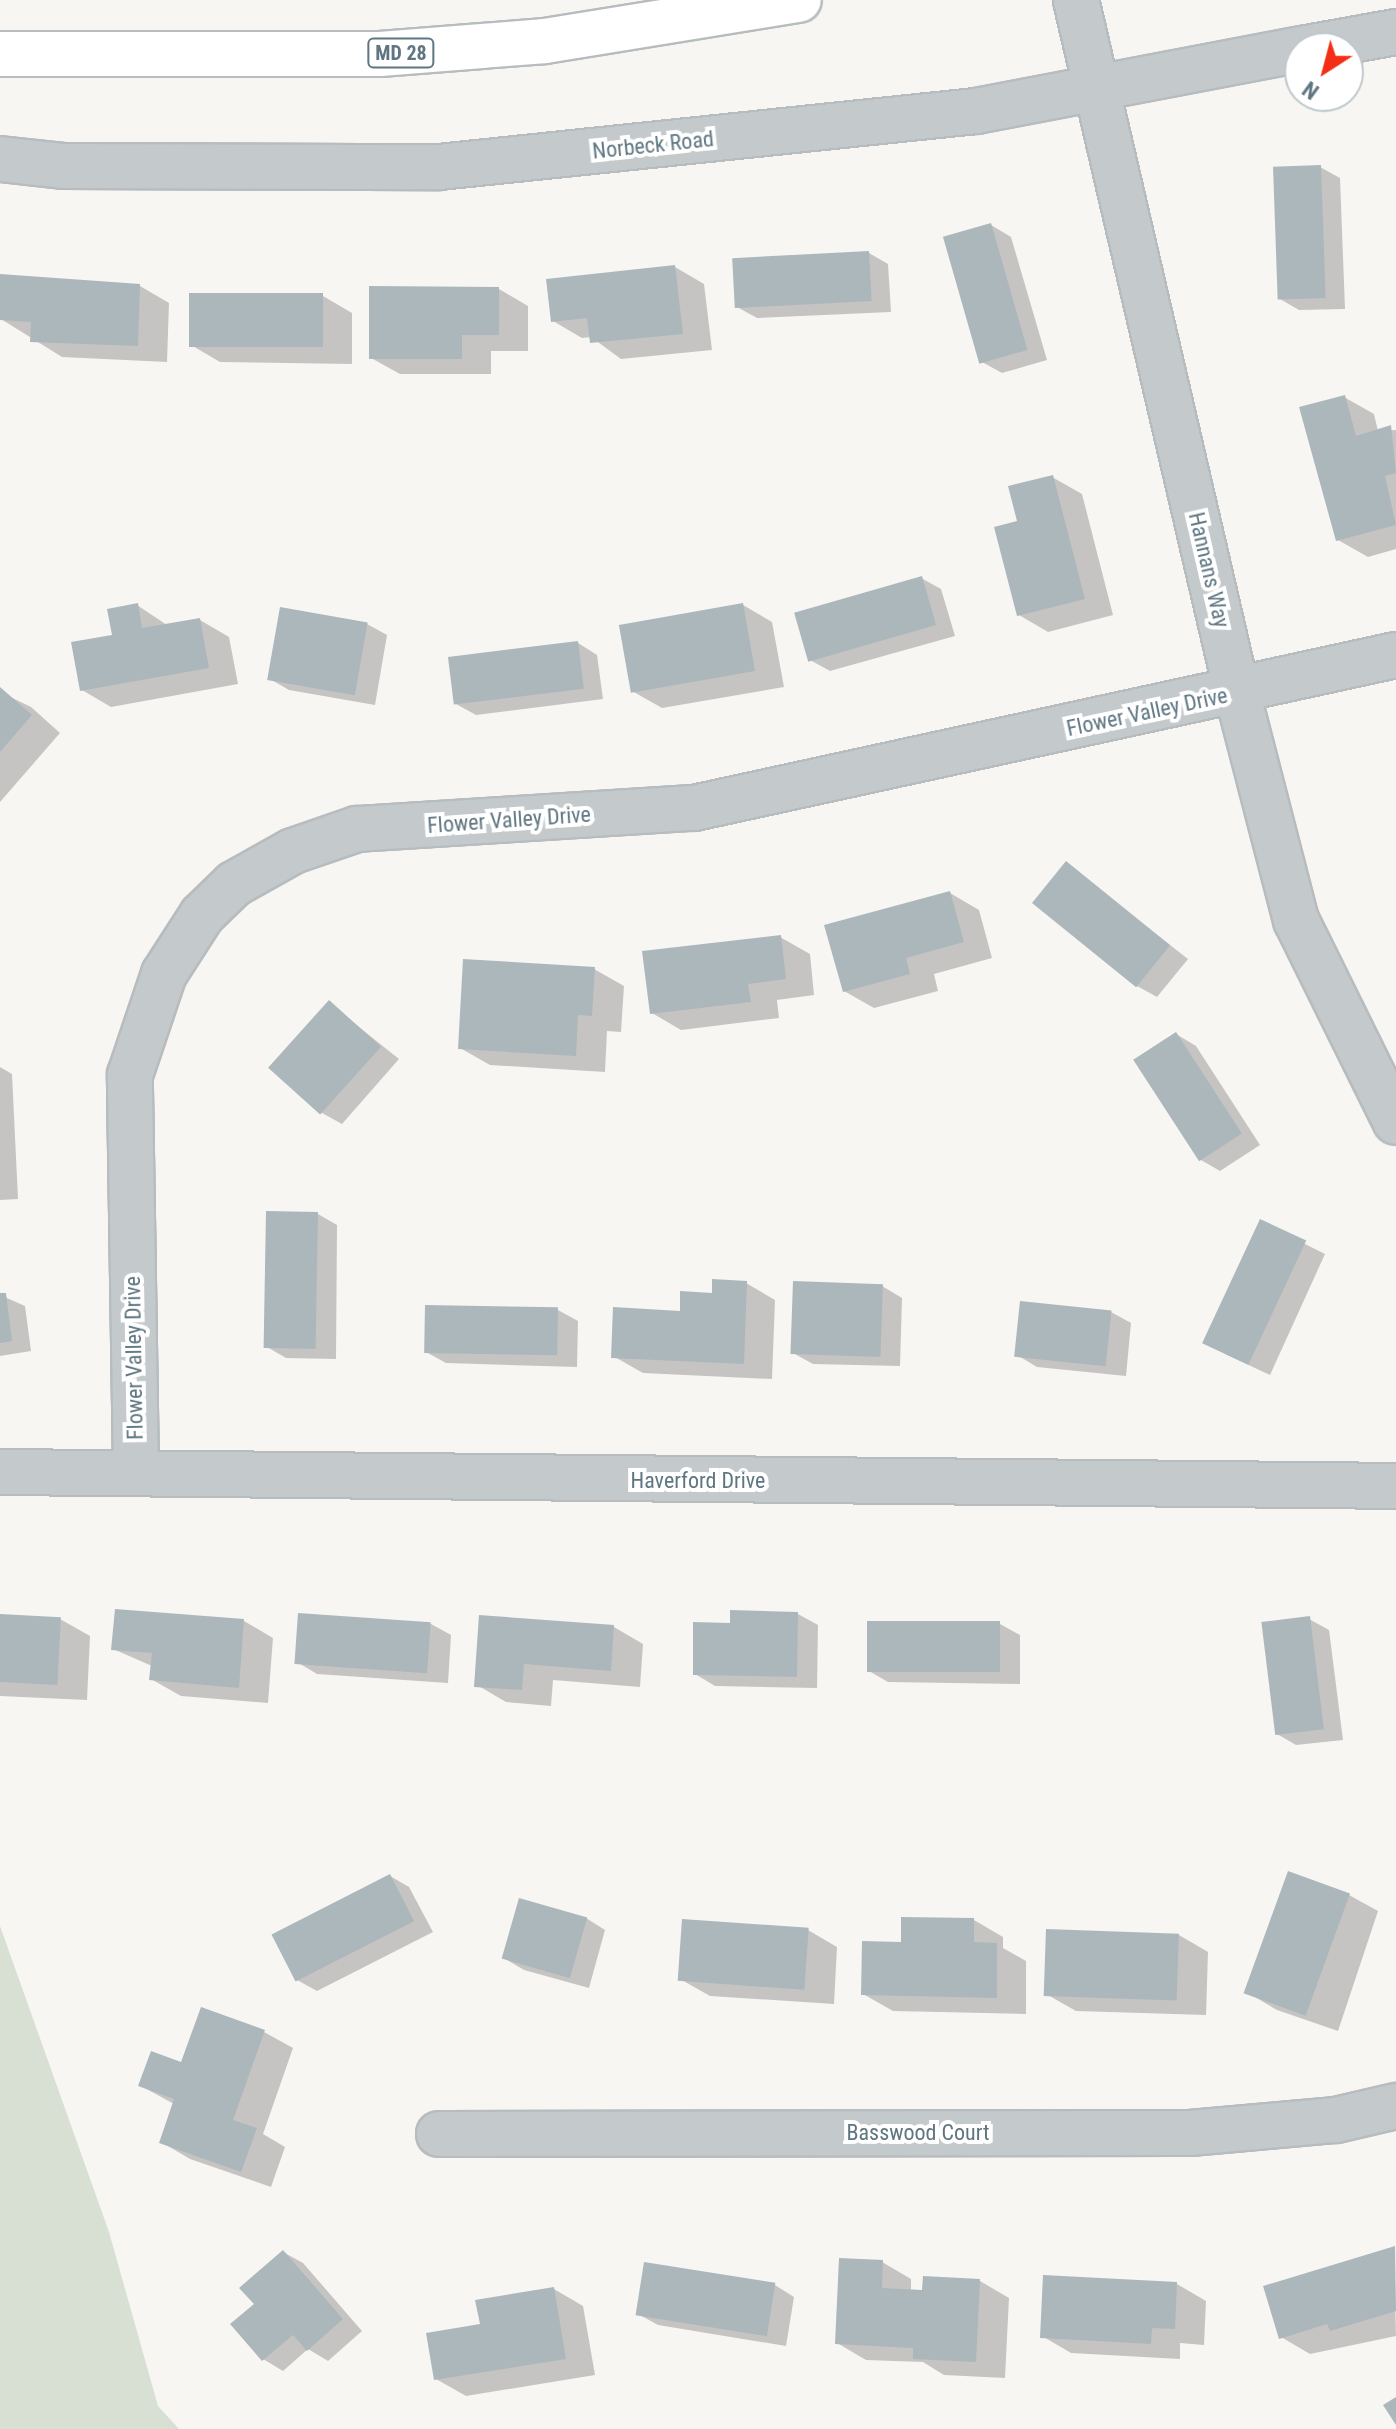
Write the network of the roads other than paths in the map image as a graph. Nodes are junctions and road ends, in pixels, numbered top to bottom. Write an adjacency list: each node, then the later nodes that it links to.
1 (799, 0): 6 (main road, MD 28)
2 (1076, 0): 7 (street, Hannans Way)
3 (1396, 32): 4 (street)
4 (1364, 38)
5 (1284, 52): 7 (street, Norbeck Road)
6 (0, 54)
7 (1095, 85): 8 (street, Norbeck Road); 10 (street, Hannans Way)
8 (0, 159)
9 (1396, 655): 10 (street, Flower Valley Drive)
10 (1237, 692): 11 (street, Hannans Way); 12 (street, Flower Valley Drive)
11 (1396, 1122)
12 (136, 1470): 13 (street, Haverford Drive); 14 (street, Haverford Drive)
13 (0, 1472)
14 (1396, 1486)
15 (1396, 2106): 16 (street, Basswood Court)
16 (439, 2134)

